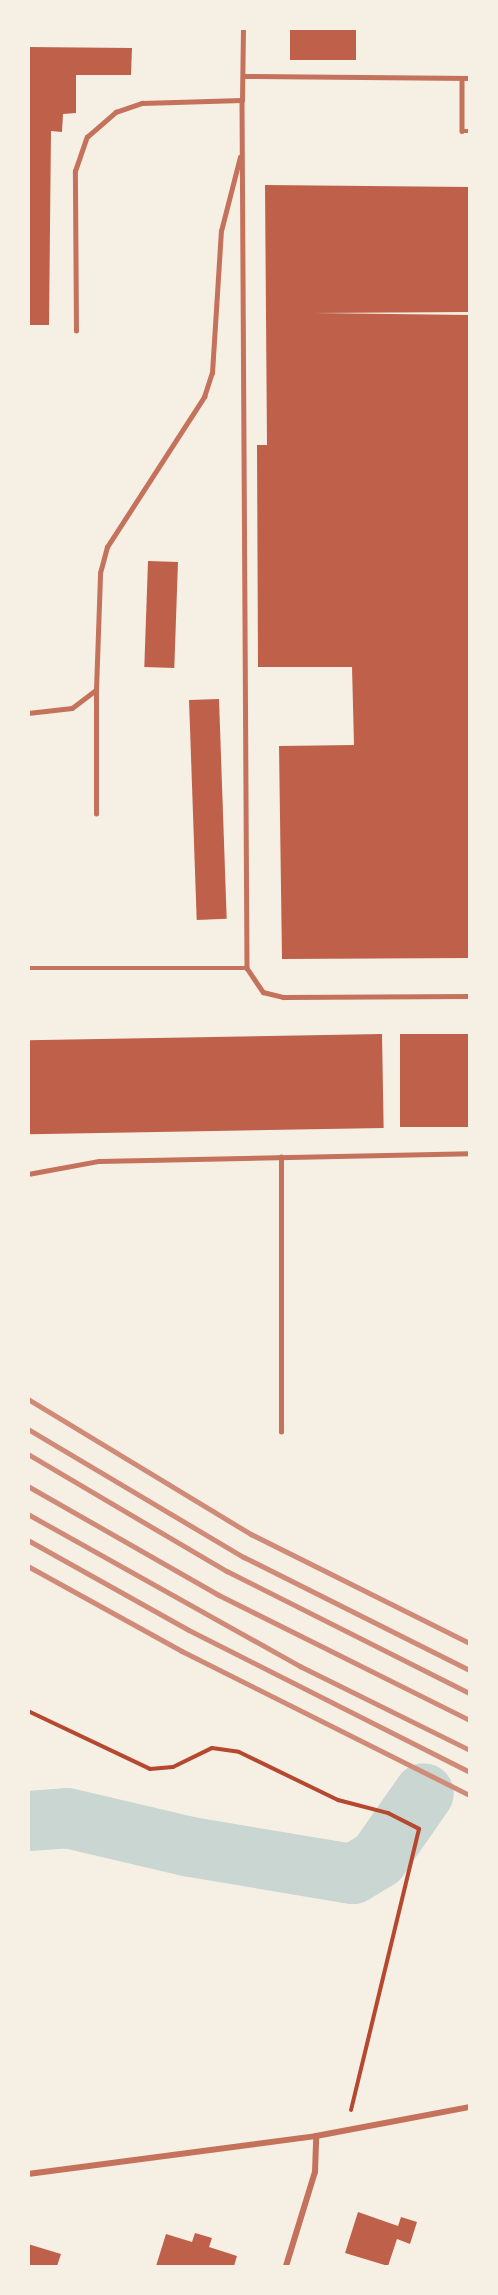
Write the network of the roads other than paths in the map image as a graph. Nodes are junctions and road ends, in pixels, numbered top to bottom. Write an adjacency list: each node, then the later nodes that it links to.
1 (243, 28): 2 (lane)
2 (243, 76): 3 (lane); 5 (lane)
3 (462, 78): 4 (lane); 6 (lane)
4 (470, 78)
5 (242, 100): 7 (lane); 8 (lane)
6 (470, 132)
7 (241, 152): 9 (lane); 13 (lane)
8 (76, 332)
9 (96, 690): 10 (lane); 11 (lane)
10 (28, 713)
11 (96, 814)
12 (28, 968): 13 (lane)
13 (247, 968): 14 (lane)
14 (470, 996)
15 (470, 1153): 16 (lane)
16 (281, 1157): 17 (lane); 18 (lane)
17 (28, 1174)
18 (281, 1432)
19 (470, 2107): 20 (street)
20 (316, 2136): 21 (street); 22 (street)
21 (28, 2174)
22 (286, 2266)

